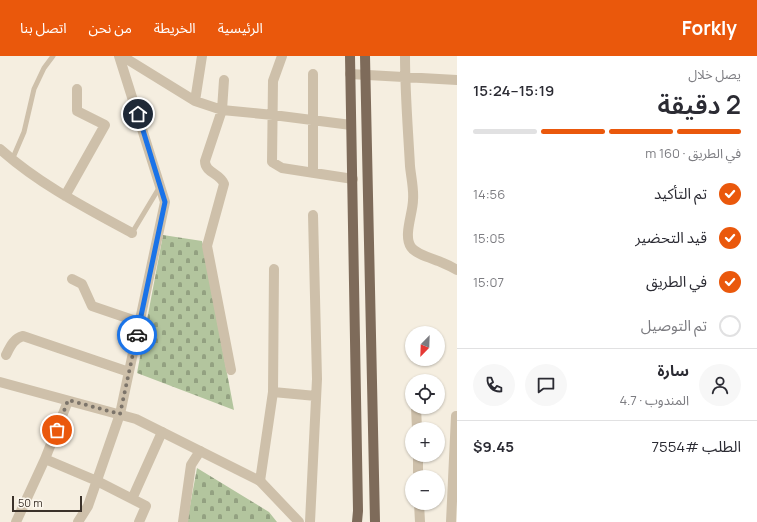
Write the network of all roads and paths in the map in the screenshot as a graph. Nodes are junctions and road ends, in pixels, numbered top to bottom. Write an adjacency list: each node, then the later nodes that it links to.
1 (53, 56): 21 (lane)
2 (121, 56): 15 (street); 24 (street)
3 (202, 56): 15 (street)
4 (350, 56): 9 (main road)
5 (365, 56): 10 (main road)
6 (405, 56): 11 (street)
7 (279, 57): 17 (street)
8 (313, 74): 18 (street)
9 (350, 74): 10 (street); 19 (main road)
10 (366, 75): 11 (street); 55 (main road)
11 (405, 76): 13 (street); 29 (street)
12 (224, 80): 16 (street)
13 (457, 80)
14 (77, 89): 25 (street)
15 (194, 101): 16 (street)
16 (222, 110): 17 (street); 33 (street)
17 (273, 114): 18 (street); 22 (street)
18 (313, 120): 19 (street); 22 (street)
19 (351, 125): 23 (main road)
20 (0, 149): 21 (street)
21 (12, 160): 25 (street)
22 (313, 173): 23 (street)
23 (353, 179): 54 (main road)
24 (160, 186): 27 (lane); 31 (street)
25 (65, 196): 27 (street)
26 (313, 215): 37 (street)
27 (132, 233)
28 (274, 269): 36 (street)
29 (457, 270)
30 (72, 279): 31 (street)
31 (140, 322): 34 (street)
32 (6, 355): 34 (street)
33 (231, 370)
34 (129, 372): 39 (street)
35 (0, 382): 38 (street)
36 (273, 392): 37 (street); 44 (street)
37 (316, 396): 53 (street)
38 (68, 400): 39 (street); 43 (street)
39 (120, 414): 41 (street); 45 (street)
40 (456, 416): 57 (street)
41 (162, 432): 42 (street); 46 (street)
42 (200, 450): 44 (street); 51 (street)
43 (45, 460): 45 (street); 48 (street)
44 (260, 480): 52 (street)
45 (97, 481): 46 (street); 49 (street)
46 (132, 499): 50 (street)
47 (419, 510): 56 (street)
48 (16, 522)
49 (78, 522)
50 (139, 522)
51 (183, 522)
52 (299, 522)
53 (310, 522)
54 (357, 522)
55 (375, 522)
56 (420, 522)
57 (451, 522)

